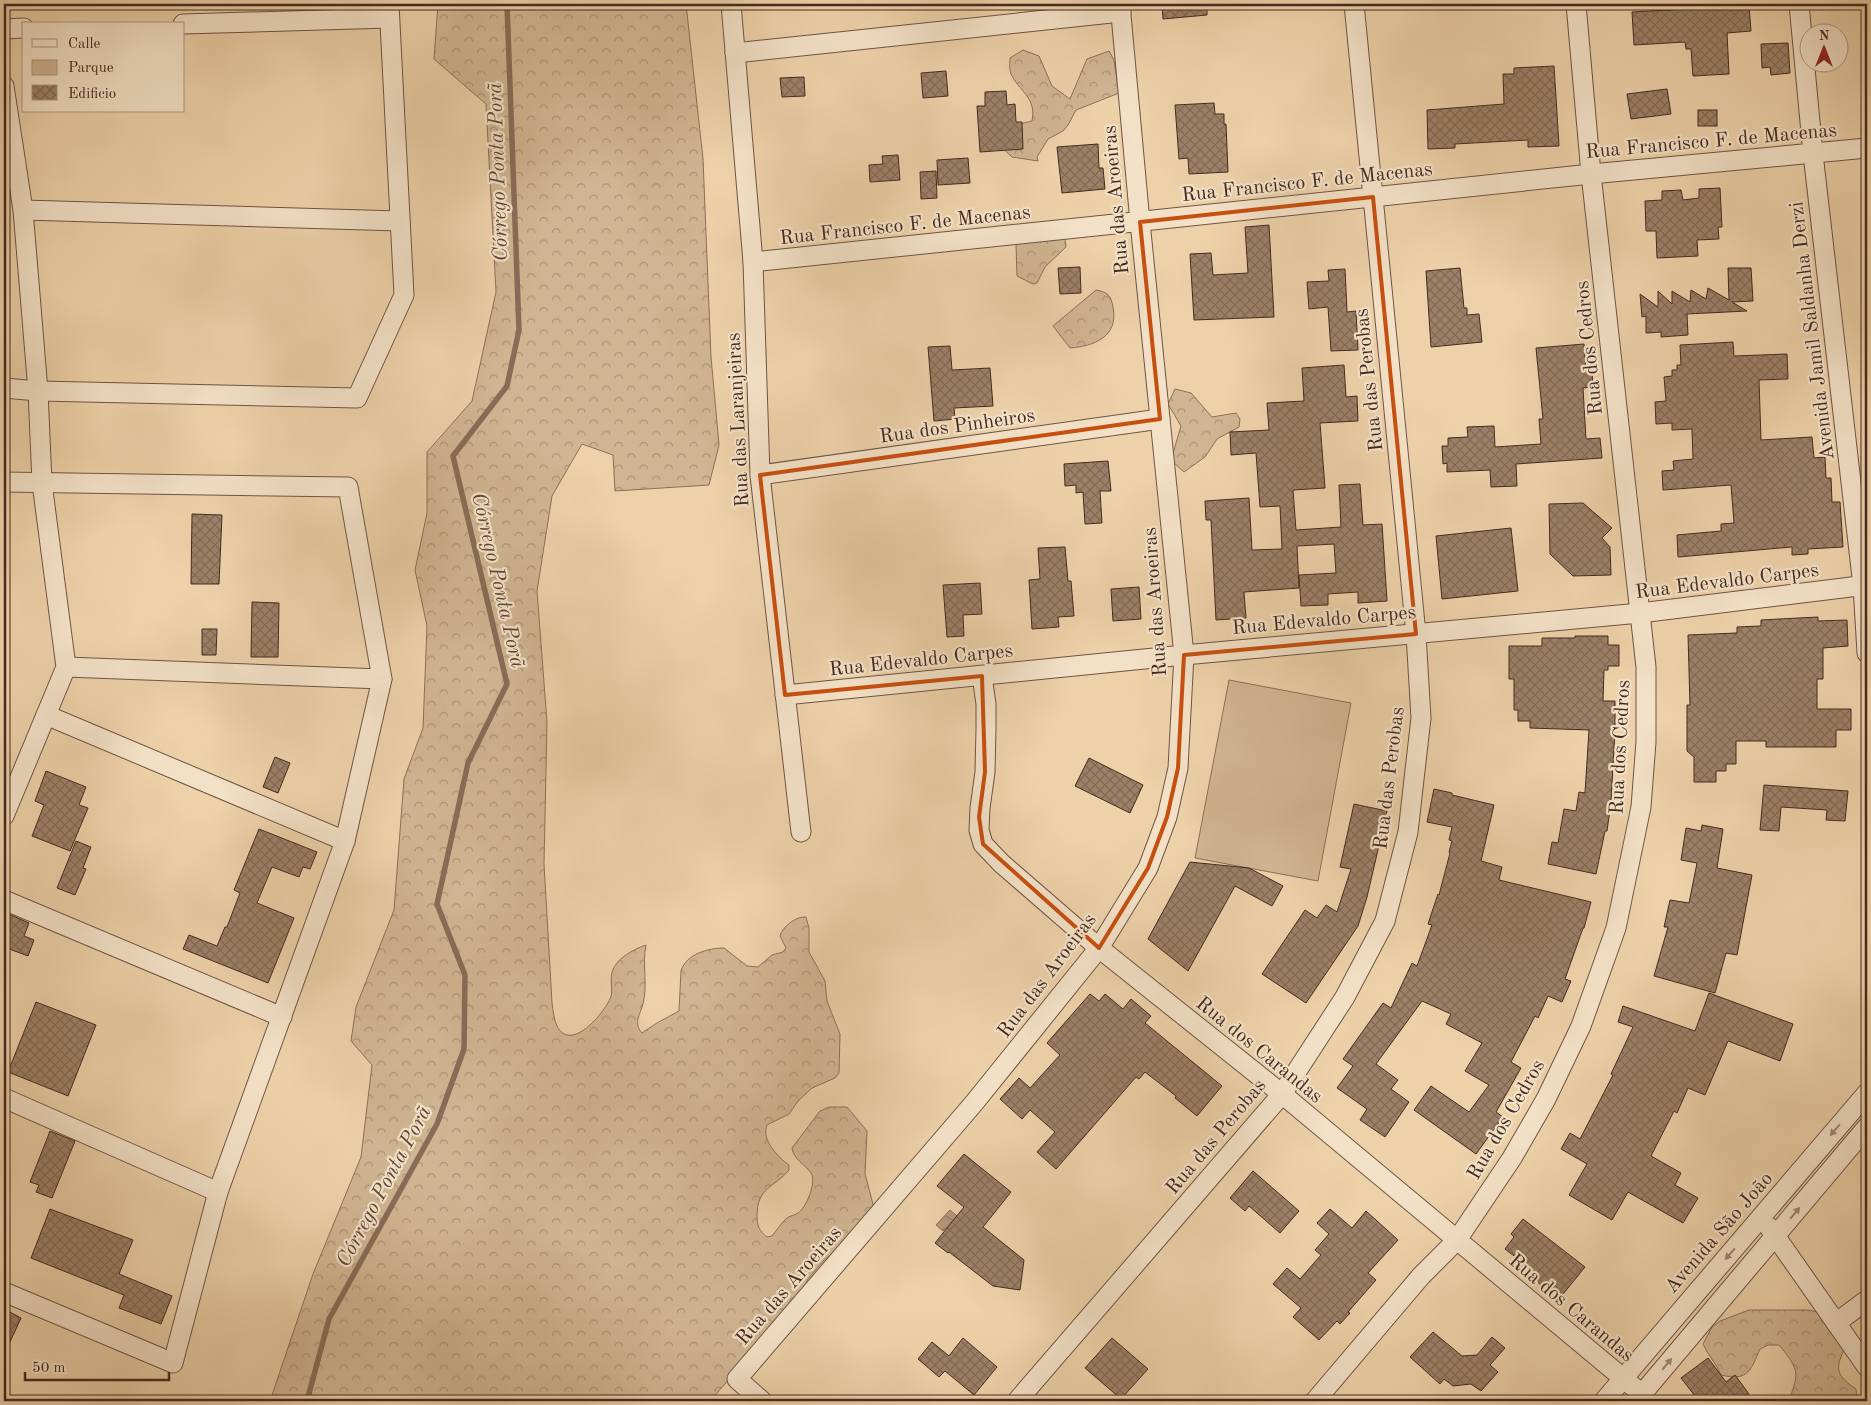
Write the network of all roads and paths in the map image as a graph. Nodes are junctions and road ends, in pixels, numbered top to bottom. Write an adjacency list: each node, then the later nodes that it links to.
1 (731, 4): 10 (street, Rua das Laranjeiras)
2 (1354, 4): 15 (street, Rua das Perobas)
3 (1576, 4): 14 (street, Rua dos Cedros)
4 (1799, 4): 13 (street, Avenida Jamil Saldanha Derzi)
5 (1120, 8): 10 (street); 18 (street, Rua das Aroeiras)
6 (389, 11): 7 (street); 17 (street)
7 (185, 24)
8 (22, 28): 9 (street)
9 (4, 29)
10 (735, 53): 19 (street, Rua das Laranjeiras)
11 (4, 86): 16 (street)
12 (1867, 148): 13 (street, Rua Francisco F. de Macenas)
13 (1813, 154): 14 (street, Rua Francisco F. de Macenas); 26 (street, Avenida Jamil Saldanha Derzi)
14 (1591, 174): 15 (street, Rua Francisco F. de Macenas); 27 (street, Rua dos Cedros)
15 (1373, 197): 18 (street, Rua Francisco F. de Macenas); 28 (street, Rua das Perobas)
16 (24, 210): 17 (street); 21 (street)
17 (400, 221): 21 (street)
18 (1140, 222): 19 (street, Rua Francisco F. de Macenas); 22 (street, Rua das Aroeiras)
19 (753, 262): 23 (street, Rua das Laranjeiras)
20 (4, 388): 21 (street)
21 (38, 391): 25 (street)
22 (1160, 419): 23 (street, Rua dos Pinheiros); 30 (street, Rua das Aroeiras)
23 (760, 475): 34 (street, Rua das Laranjeiras)
24 (4, 482): 25 (street)
25 (42, 483): 31 (street); 33 (street)
26 (1865, 586): 27 (street, Rua Edevaldo Carpes); 29 (street, Avenida Jamil Saldanha Derzi)
27 (1640, 614): 28 (street, Rua Edevaldo Carpes); 49 (street, Rua dos Cedros)
28 (1416, 634): 30 (street, Rua Edevaldo Carpes); 43 (street, Rua das Perobas)
29 (1867, 653)
30 (1184, 655): 32 (street, Rua Edevaldo Carpes); 40 (street, Rua das Aroeiras)
31 (66, 667): 33 (street); 35 (street)
32 (982, 676): 34 (street, Rua Edevaldo Carpes); 40 (street, Rua dos Carandas)
33 (382, 679): 38 (street)
34 (785, 695): 37 (street, Rua das Laranjeiras)
35 (46, 715): 36 (street); 38 (street)
36 (4, 816)
37 (801, 832)
38 (346, 841): 41 (street)
39 (4, 900): 41 (street)
40 (1099, 948): 43 (street, Rua dos Carandas); 56 (street, Rua das Aroeiras)
41 (282, 1017): 46 (street)
42 (1867, 1093): 47 (street, Avenida São João, one-way to 47)
43 (1282, 1094): 49 (street, Rua dos Carandas); 57 (street, Rua das Perobas)
44 (4, 1098): 46 (street)
45 (1867, 1128): 48 (street, one-way to 45)
46 (218, 1192): 50 (street)
47 (1762, 1216): 48 (street); 54 (street, Avenida São João, one-way to 54)
48 (1775, 1236): 52 (street); 55 (street, one-way to 48)
49 (1457, 1240): 54 (street, Rua dos Carandas); 58 (street, Rua dos Cedros)
50 (4, 1292)
51 (1867, 1300): 52 (street)
52 (1836, 1323): 53 (street)
53 (1867, 1367)
54 (1623, 1379): 55 (street, Rua dos Carandas); 59 (street, Avenida São João)
55 (1639, 1398)
56 (762, 1401)
57 (1017, 1401)
58 (1315, 1401)
59 (1604, 1401)

